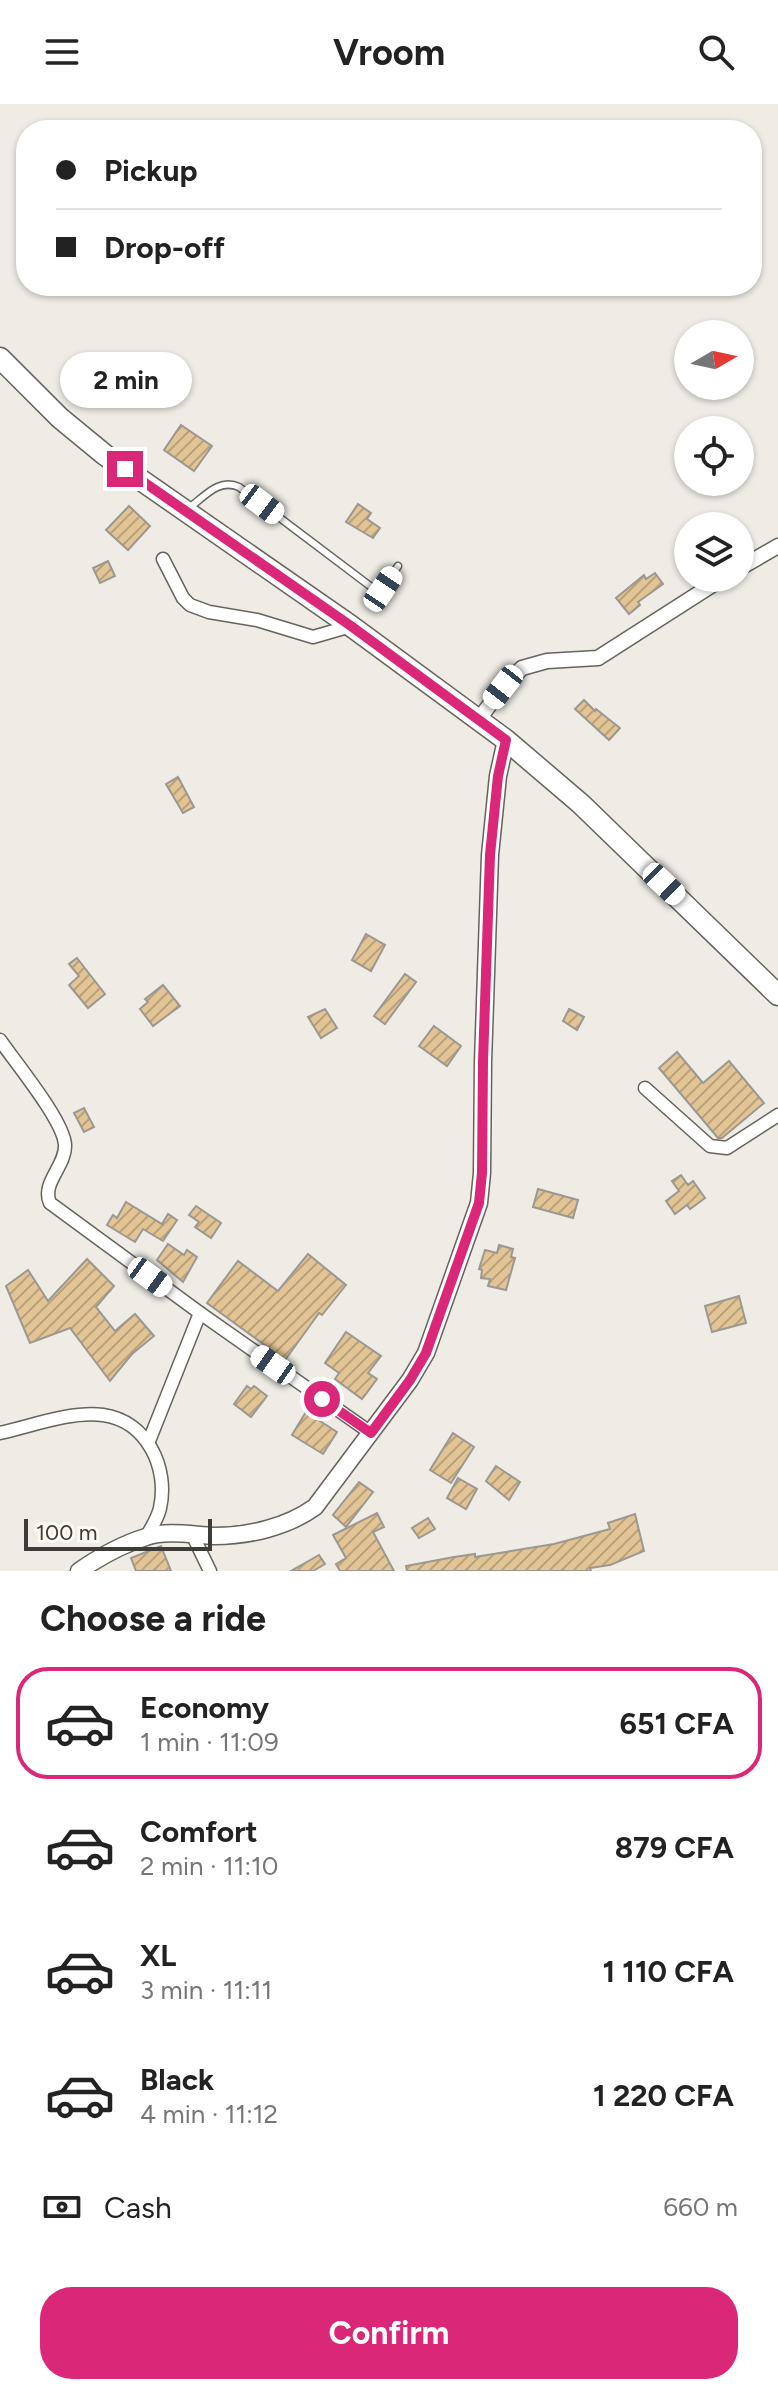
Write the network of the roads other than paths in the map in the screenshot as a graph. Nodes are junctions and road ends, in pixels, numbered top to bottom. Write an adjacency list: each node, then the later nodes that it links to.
1 (0, 358): 2 (highway)
2 (186, 511): 6 (lane); 8 (highway)
3 (778, 546): 5 (street)
4 (163, 559): 8 (street)
5 (754, 560)
6 (398, 566)
7 (701, 592): 9 (street)
8 (351, 626): 9 (highway)
9 (479, 719): 10 (highway)
10 (506, 740): 11 (highway); 17 (main road)
11 (778, 995)
12 (0, 1040): 15 (street)
13 (645, 1088): 14 (street)
14 (778, 1115)
15 (200, 1313): 17 (street); 18 (street)
16 (0, 1433): 18 (street)
17 (371, 1433): 19 (main road)
18 (149, 1441): 20 (street)
19 (192, 1534): 20 (main road); 22 (street)
20 (147, 1536): 21 (main road)
21 (79, 1571)
22 (210, 1571)

